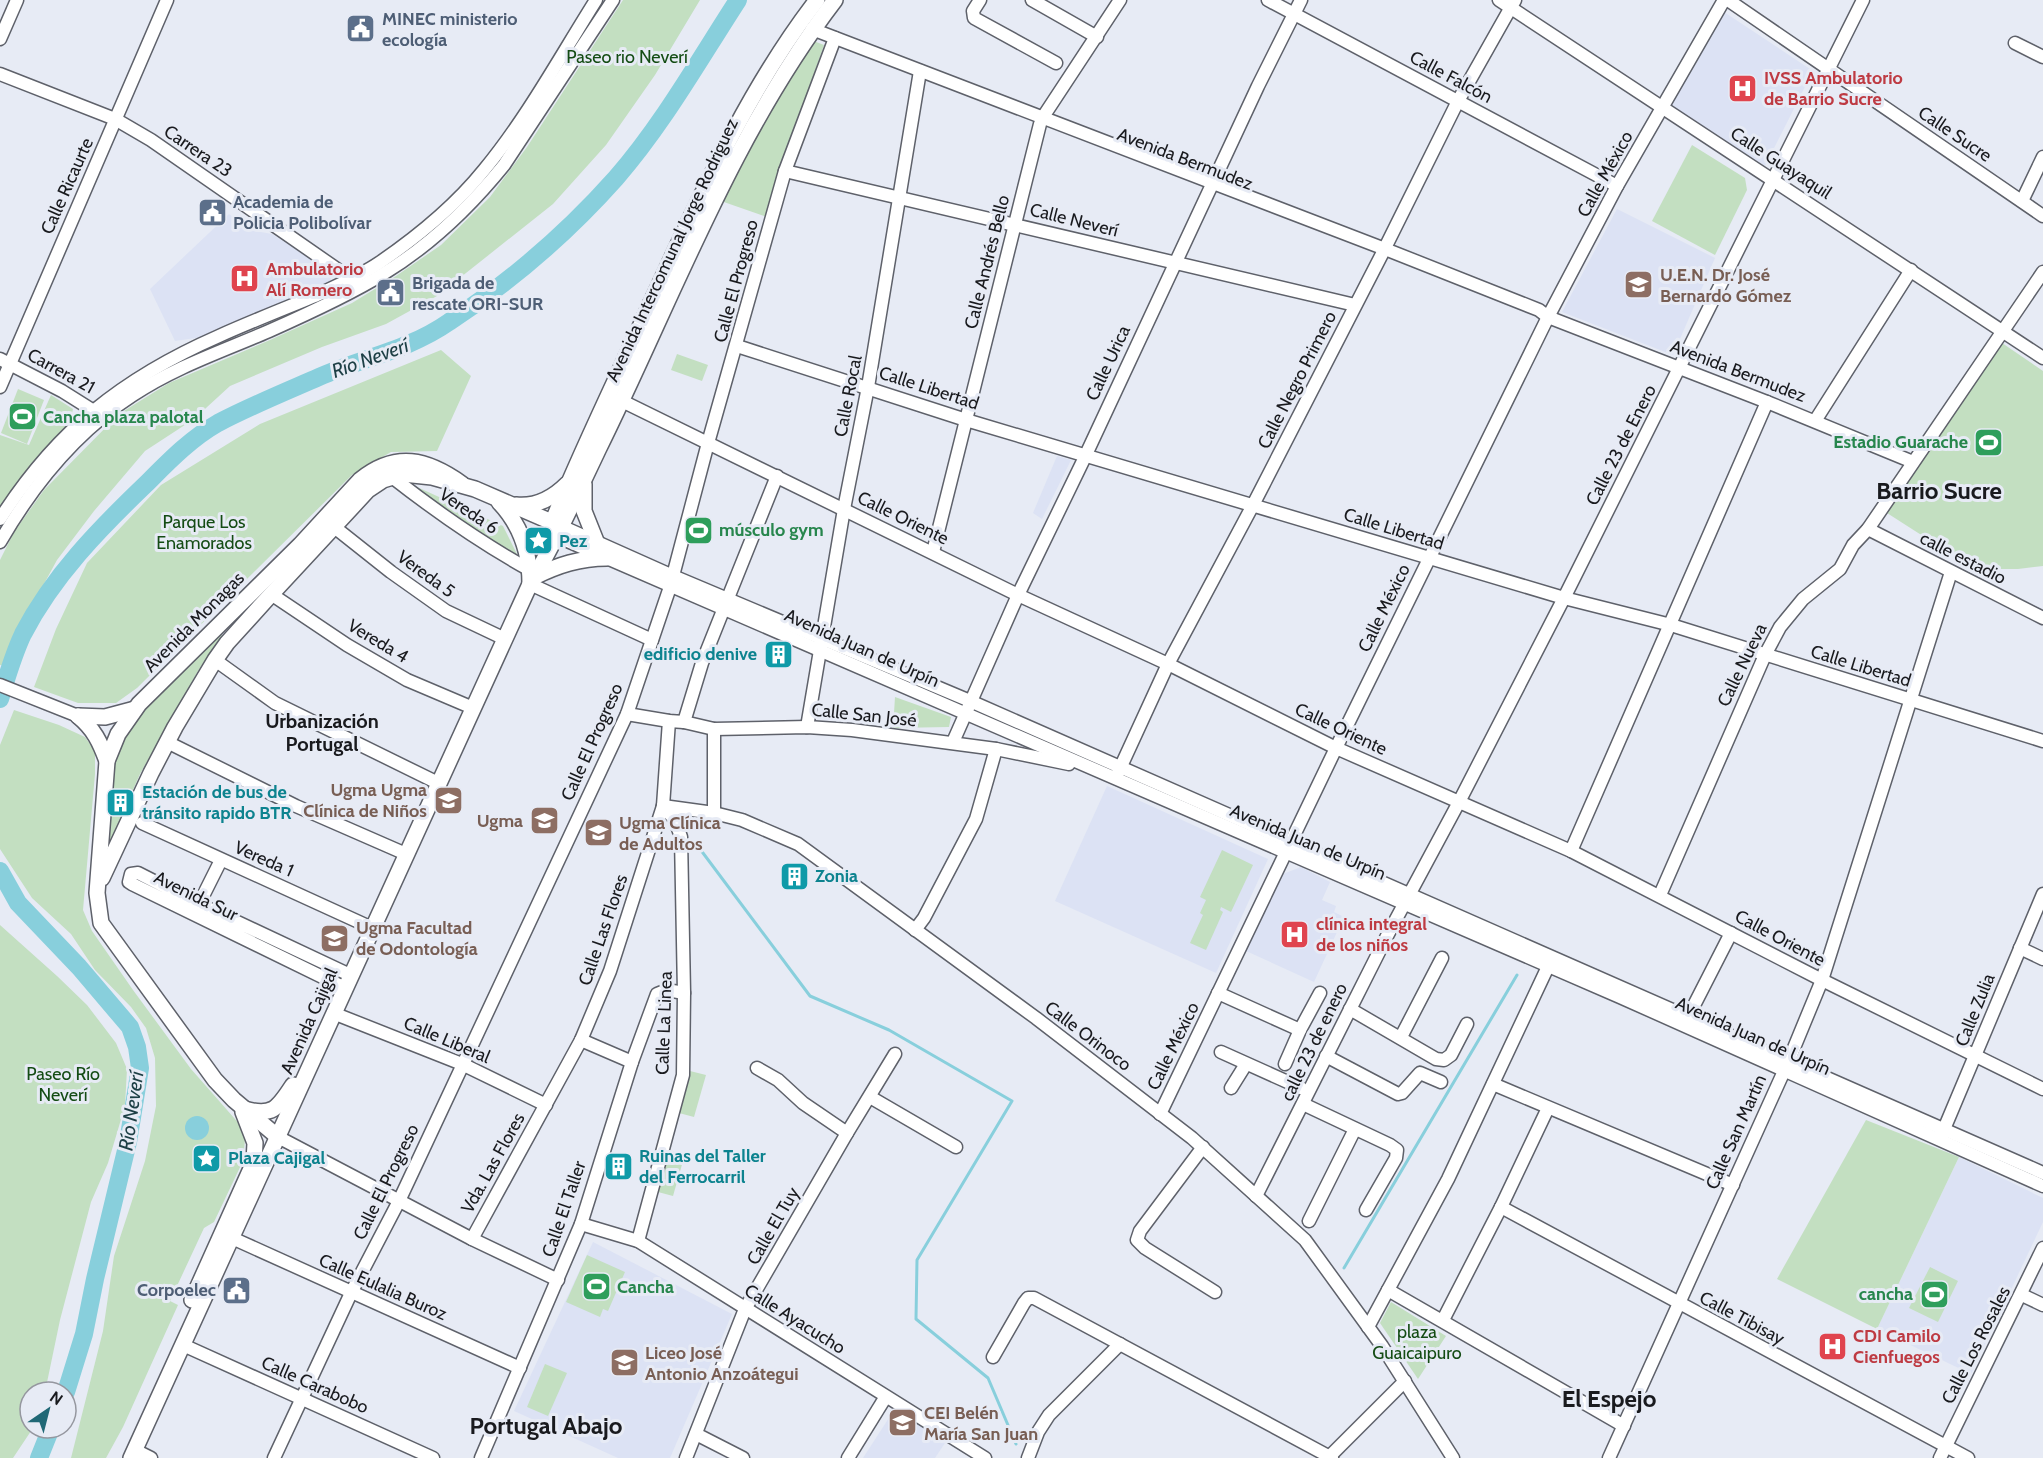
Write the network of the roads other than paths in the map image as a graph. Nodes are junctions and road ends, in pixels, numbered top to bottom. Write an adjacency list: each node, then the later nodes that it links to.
1 (17, 0): 19 (street)
2 (167, 0): 29 (street, Calle Ricaurte)
3 (596, 0): 44 (street)
4 (613, 0): 44 (street)
5 (817, 0): 62 (main road, Avenida Intercomunal Jorge Rodriguez)
6 (835, 0): 17 (main road, Avenida Intercomunal Jorge Rodriguez)
7 (980, 0): 23 (street)
8 (1032, 0): 18 (street)
9 (1120, 0): 18 (street, Calle Andrés Bello)
10 (1268, 0): 16 (street, Calle Falcón)
11 (1301, 0): 16 (street, Calle Urica)
12 (1499, 0): 15 (street, Calle Guayaquil)
13 (1726, 0): 24 (street, Calle Sucre); 28 (street, Calle México)
14 (1863, 0): 24 (street, Calle 23 de Enero)
15 (1513, 4): 27 (street, Calle Negro Primero); 28 (street, Calle Guayaquil)
16 (1294, 14): 27 (street, Calle Falcón); 34 (street, Calle Urica)
17 (811, 32): 20 (street, Avenida Bermudez); 54 (main road, Avenida Intercomunal Jorge Rodriguez)
18 (1097, 37): 30 (street, Calle Andrés Bello)
19 (0, 39)
20 (833, 40): 26 (street, Avenida Bermudez); 32 (street, Calle El Progreso)
21 (2015, 44): 22 (street)
22 (2043, 57)
23 (1056, 63)
24 (1829, 69): 33 (street, Calle 23 de Enero); 37 (street, Calle Sucre)
25 (0, 74): 29 (street, Carrera 23)
26 (920, 74): 30 (street, Avenida Bermudez); 36 (street, Calle Rocal)
27 (1458, 101): 35 (street, Calle Falcón); 40 (street, Calle Negro Primero)
28 (1663, 107): 33 (street, Calle Guayaquil); 35 (street, Calle México)
29 (116, 119): 44 (street, Carrera 23); 50 (street, Calle Ricaurte)
30 (1041, 121): 34 (street, Avenida Bermudez); 39 (street, Calle Andrés Bello)
31 (2043, 157): 37 (street)
32 (785, 171): 36 (street, Calle Neverí); 48 (street, Calle El Progreso)
33 (1773, 180): 42 (street, Calle Guayaquil); 51 (street, Calle 23 de Enero)
34 (1211, 185): 40 (street, Avenida Bermudez); 41 (street, Calle Urica)
35 (1617, 186): 46 (street, Calle México)
36 (900, 197): 39 (street, Calle Neverí); 53 (street, Calle Rocal)
37 (2022, 201): 38 (street, Calle Sucre)
38 (2043, 216)
39 (1015, 224): 41 (street, Calle Neverí); 57 (street, Calle Andrés Bello)
40 (1384, 251): 45 (street, Calle Negro Primero); 46 (street, Avenida Bermudez)
41 (1174, 263): 45 (street, Calle Neverí); 60 (street, Calle Urica)
42 (1911, 270): 47 (street, Calle Guayaquil); 58 (street)
43 (2043, 272): 47 (street, Calle Nueva)
44 (356, 282): 56 (street)
45 (1355, 305): 67 (street, Calle Negro Primero)
46 (1548, 317): 51 (street, Avenida Bermudez); 77 (street, Calle México)
47 (2002, 331): 49 (street, Calle Guayaquil); 61 (street, Calle Nueva)
48 (736, 346): 53 (street, Calle Libertad); 59 (street, Calle El Progreso)
49 (2043, 358)
50 (4, 361): 52 (street, Calle Ricaurte); 56 (street, Carrera 21)
51 (1680, 368): 55 (street, Avenida Bermudez); 83 (street, Calle 23 de Enero)
52 (0, 387)
53 (868, 387): 57 (street, Calle Libertad); 68 (street, Calle Rocal)
54 (622, 401): 59 (street, Calle Oriente); 62 (main road, Avenida Intercomunal Jorge Rodriguez)
55 (1767, 402): 58 (street, Avenida Bermudez); 86 (street)
56 (98, 414): 69 (street); 73 (street)
57 (966, 420): 60 (street, Calle Libertad); 75 (street, Calle Andrés Bello)
58 (1815, 421): 61 (street, Avenida Bermudez)
59 (708, 443): 63 (street, Calle Oriente); 80 (street, Calle El Progreso)
60 (1086, 456): 67 (street, Calle Libertad); 82 (street, Calle Urica)
61 (1913, 462): 72 (street, Calle Nueva)
62 (580, 474): 66 (main road); 71 (main road, Avenida Intercomunal Jorge Rodriguez); 74 (main road)
63 (777, 476): 68 (street, Calle Oriente); 84 (street)
64 (392, 477): 65 (main road, Avenida Monagas); 70 (main road, Avenida Monagas); 79 (street, Vereda 6)
65 (462, 484): 66 (main road, Avenida Monagas); 97 (main road, Avenida Monagas)
66 (503, 502): 71 (main road, Avenida Monagas); 79 (main road)
67 (1253, 505): 77 (street, Calle Libertad); 92 (street, Calle Negro Primero)
68 (844, 510): 75 (street, Calle Oriente); 89 (street, Calle Rocal)
69 (0, 519)
70 (333, 526): 81 (main road, Avenida Monagas); 87 (street, Vereda 5)
71 (556, 528): 74 (street, Avenida Juan de Urpín); 76 (street, Avenida Juan de Urpín); 79 (main road, Avenida Cajigal)
72 (1868, 530): 78 (street, calle estadio); 90 (street, Calle Nueva)
73 (0, 542)
74 (596, 542): 80 (street, Avenida Juan de Urpín)
75 (933, 552): 82 (street, Calle Oriente)
76 (607, 558): 79 (main road); 80 (street, Avenida Juan de Urpín)
77 (1428, 559): 83 (street, Calle Libertad); 108 (street, Calle México)
78 (1951, 572): 85 (street, calle estadio); 94 (street, Calle San Martín)
79 (532, 577): 87 (main road, Avenida Cajigal); 88 (street, Vereda 6)
80 (672, 582): 84 (street, Avenida Juan de Urpín); 88 (street, Calle El Progreso)
81 (271, 594): 91 (main road, Avenida Monagas); 96 (street, Vereda 4)
82 (1018, 595): 92 (street, Calle Oriente); 95 (street, Calle Urica)
83 (1564, 598): 86 (street, Calle Libertad); 114 (street, Calle 23 de Enero)
84 (726, 603): 89 (street, Avenida Juan de Urpín); 102 (street)
85 (2043, 618)
86 (1671, 625): 90 (street, Calle Libertad); 119 (street)
87 (505, 639): 96 (main road, Avenida Cajigal)
88 (652, 640): 99 (street, Calle El Progreso)
89 (821, 644): 95 (street, Avenida Juan de Urpín); 98 (street, Avenida Juan de Urpín); 103 (street, Calle Rocal)
90 (1765, 655): 94 (street, Calle Libertad); 124 (street, Calle Nueva)
91 (215, 660): 106 (main road, Avenida Monagas); 113 (street)
92 (1168, 664): 108 (street, Calle Oriente); 112 (street, Calle Negro Primero)
93 (0, 685): 100 (street)
94 (1911, 700): 105 (street, Calle Libertad); 134 (street, Calle San Martín)
95 (970, 701): 98 (street, Calle Urica); 112 (street, Avenida Juan de Urpín)
96 (473, 708): 113 (main road, Avenida Cajigal)
97 (135, 709): 100 (main road); 110 (main road, Avenida Monagas)
98 (965, 713): 107 (street, Calle Urica); 111 (street, Avenida Juan de Urpín)
99 (627, 714): 101 (street, Calle San José); 152 (street, Calle El Progreso)
100 (78, 716): 110 (main road)
101 (669, 721): 102 (street, Calle San José); 115 (street, Calle Las Flores)
102 (684, 722): 104 (street, Calle San José)
103 (807, 727): 104 (street, Calle San José); 107 (street, Calle San José)
104 (714, 729): 116 (street)
105 (2043, 741)
106 (167, 742): 120 (street); 122 (main road, Avenida Monagas)
107 (953, 742): 109 (street, Calle San José)
108 (1335, 748): 114 (street, Calle Oriente); 118 (street, Calle México)
109 (996, 749): 111 (street, Calle San José); 128 (street)
110 (107, 761): 122 (main road, Avenida Monagas)
111 (1095, 770): 112 (street, Avenida Juan de Urpín)
112 (1117, 773): 118 (street, Avenida Juan de Urpín)
113 (438, 783): 120 (main road, Avenida Cajigal)
114 (1459, 802): 119 (street, Calle Oriente); 125 (street, Calle 23 de Enero)
115 (663, 806): 116 (street, Calle Orinoco); 136 (street, Calle La Linea); 146 (street, Calle Las Flores)
116 (714, 813): 128 (street, Calle Orinoco)
117 (142, 823): 121 (street, Vereda 1)
118 (1288, 847): 125 (street, Avenida Juan de Urpín); 137 (street, Calle México)
119 (1571, 851): 124 (street, Calle Oriente)
120 (406, 854): 127 (main road, Avenida Cajigal)
121 (222, 860): 126 (street); 127 (street, Vereda 1)
122 (97, 893): 164 (main road, Avenida Monagas)
123 (2043, 894): 130 (street, Calle Zulia)
124 (1660, 895): 129 (street, Calle Oriente)
125 (1407, 898): 133 (street, Avenida Juan de Urpín); 139 (street, calle 23 de enero)
126 (199, 904): 135 (street, Avenida Sur); 135 (street, Avenida Sur)
127 (372, 928): 135 (main road, Avenida Cajigal)
128 (915, 930): 167 (street, Calle Orinoco)
129 (1731, 933): 134 (street, Calle Oriente); 141 (street)
130 (2020, 948): 132 (street); 150 (street, Calle Zulia)
131 (1442, 958): 145 (street)
132 (2043, 959)
133 (1550, 961): 141 (street, Avenida Juan de Urpín); 158 (street)
134 (1822, 980): 150 (street, Calle Oriente); 155 (street, Calle San Martín)
135 (347, 981): 140 (main road, Avenida Cajigal)
136 (684, 993): 151 (street, Calle El Taller); 185 (street, Calle La Linea)
137 (1218, 993): 143 (street); 167 (street, Calle México)
138 (1320, 993): 143 (street)
139 (1350, 1010): 145 (street); 149 (street, calle 23 de enero)
140 (333, 1013): 144 (main road, Avenida Cajigal); 152 (street, Calle Liberal)
141 (1686, 1021): 155 (street, Avenida Juan de Urpín)
142 (1467, 1024): 145 (street)
143 (1300, 1030): 154 (street)
144 (324, 1033): 164 (main road); 171 (main road, Avenida Cajigal)
145 (1401, 1037)
146 (581, 1040): 151 (street); 165 (street, Calle Las Flores)
147 (1221, 1052): 153 (street)
148 (895, 1054): 162 (street, Calle El Tuy)
149 (1326, 1056): 157 (street); 163 (street, calle 23 de enero)
150 (1976, 1057): 161 (street, Calle Oriente); 170 (street, Calle Zulia)
151 (632, 1062): 182 (street, Calle El Taller)
152 (462, 1064): 165 (street, Calle Liberal); 178 (street, Calle El Progreso)
153 (1246, 1064): 159 (street); 160 (street)
154 (1286, 1064)
155 (1786, 1065): 170 (street, Avenida Juan de Urpín); 175 (street, Calle San Martín)
156 (757, 1068): 169 (street)
157 (1442, 1082)
158 (1493, 1084): 166 (street); 188 (street)
159 (1231, 1088)
160 (1301, 1088)
161 (2043, 1089)
162 (870, 1098): 169 (street, Calle El Tuy); 173 (street)
163 (1303, 1104): 168 (street); 177 (street, calle 23 de enero)
164 (239, 1105): 171 (main road, Avenida Monagas); 207 (main road)
165 (546, 1105): 184 (street, Vda. Las Flores)
166 (1548, 1108): 175 (street); 179 (street)
167 (1160, 1114): 172 (street, Calle Orinoco)
168 (1354, 1130): 180 (street); 181 (street)
169 (847, 1133): 194 (street, Calle El Tuy)
170 (1942, 1134): 174 (street, Avenida Juan de Urpín); 176 (street, Avenida Juan de Urpín)
171 (278, 1137): 178 (street); 183 (main road, Avenida Cajigal)
172 (1203, 1147): 177 (street, Calle Orinoco); 189 (street)
173 (956, 1148)
174 (2043, 1173)
175 (1733, 1185): 192 (street, Calle San Martín)
176 (2043, 1186)
177 (1256, 1196): 196 (street, Calle Orinoco)
178 (399, 1201): 184 (street); 190 (street, Calle El Progreso)
179 (1501, 1207): 192 (street, Calle Tibisay); 195 (street)
180 (1366, 1210)
181 (1309, 1221)
182 (581, 1224): 185 (street, Calle Ayacucho); 187 (street, Calle El Taller)
183 (231, 1239): 190 (street, Calle Eulalia Buroz); 198 (main road, Avenida Cajigal)
184 (472, 1239): 187 (street)
185 (638, 1241): 194 (street, Calle Ayacucho)
186 (2043, 1248): 191 (street, Calle Los Rosales)
187 (558, 1280): 200 (street, Calle El Taller)
188 (1388, 1290): 195 (street); 196 (street)
189 (1215, 1292)
190 (351, 1293): 200 (street, Calle Eulalia Buroz); 203 (street, Calle El Progreso)
191 (2022, 1295): 193 (street); 206 (street, Calle Los Rosales)
192 (1679, 1304): 204 (street, Calle San Martín); 206 (street, Calle Tibisay)
193 (2043, 1305)
194 (745, 1310): 202 (street, Calle Ayacucho); 205 (street, Calle El Tuy)
195 (1443, 1320): 204 (street)
196 (1368, 1328): 201 (street, Calle Orinoco)
197 (1120, 1344): 199 (street); 208 (street); 217 (street)
198 (183, 1345): 203 (street, Calle Carabobo); 207 (main road, Avenida Cajigal)
199 (993, 1357)
200 (520, 1368): 212 (street, Calle El Taller)
201 (1405, 1381): 208 (street); 218 (street, Calle Orinoco)
202 (885, 1398): 215 (street); 216 (street, Calle Ayacucho)
203 (301, 1399): 210 (street, Calle El Progreso); 211 (street, Calle Carabobo)
204 (1624, 1426): 219 (street, Calle San Martín)
205 (696, 1434): 213 (street, Calle El Tuy); 214 (street)
206 (1946, 1446): 220 (street, Calle Los Rosales); 221 (street, Calle Tibisay)
207 (129, 1456): 209 (street)
208 (1331, 1457)
209 (151, 1458)
210 (274, 1458)
211 (433, 1458)
212 (481, 1458)
213 (686, 1458)
214 (743, 1458)
215 (848, 1458)
216 (985, 1458)
217 (1028, 1458)
218 (1453, 1458)
219 (1610, 1458)
220 (1940, 1458)
221 (1968, 1458)

